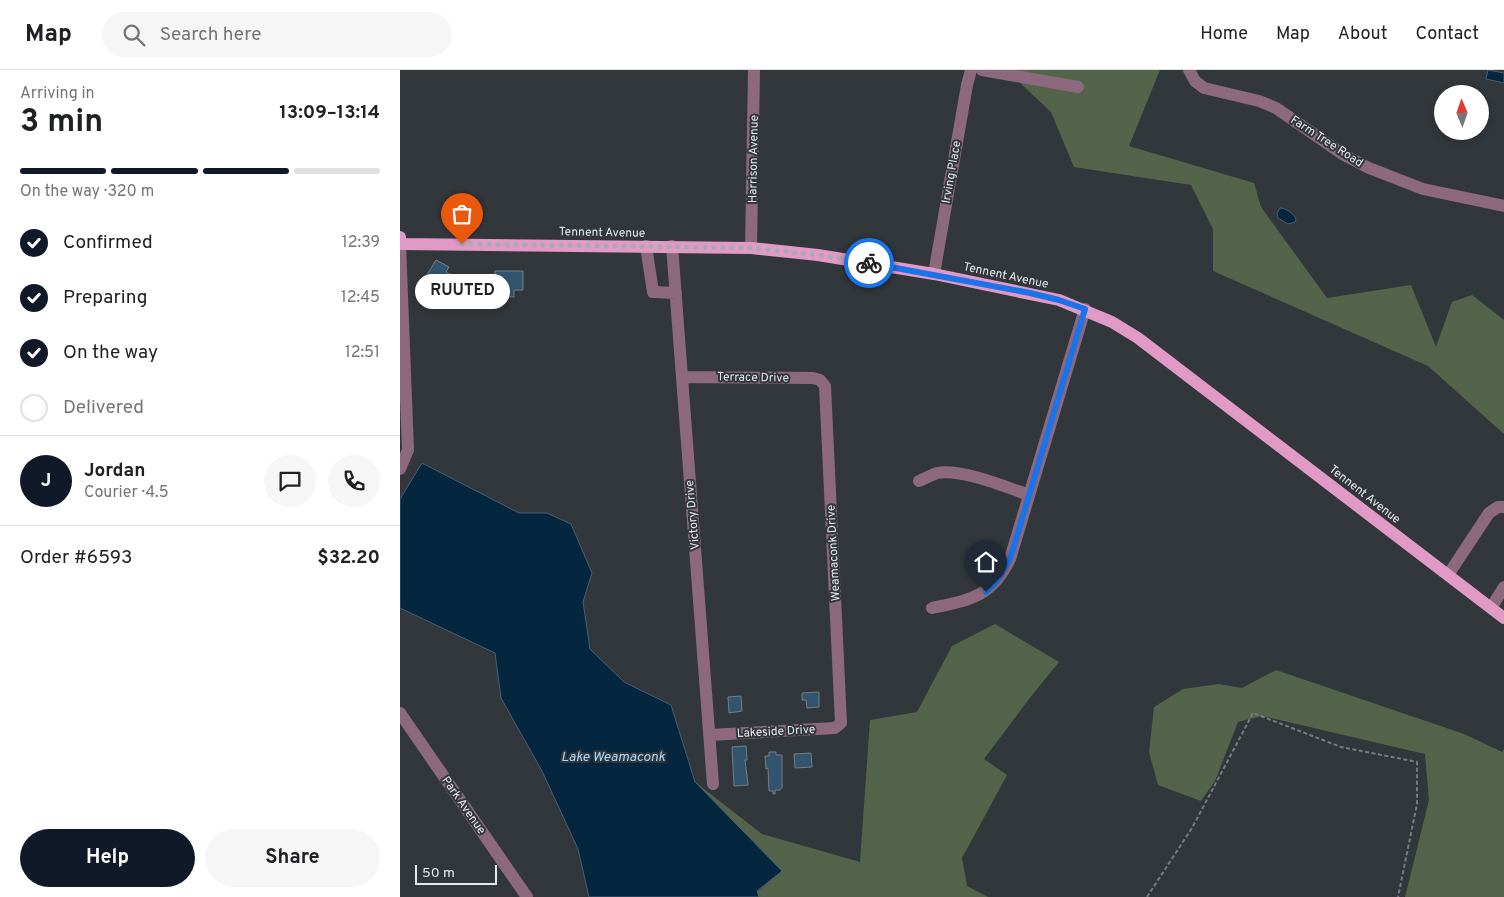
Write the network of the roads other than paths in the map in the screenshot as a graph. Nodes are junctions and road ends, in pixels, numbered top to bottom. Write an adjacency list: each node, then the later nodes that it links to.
1 (754, 70): 11 (street, Harrison Avenue)
2 (971, 70): 12 (street, Irving Place)
3 (982, 70): 5 (street)
4 (1189, 70): 6 (street, Farm Tree Road)
5 (1078, 87)
6 (1504, 206)
7 (400, 237): 8 (main road)
8 (400, 244): 9 (main road, Tennent Avenue); 17 (street)
9 (646, 246): 10 (main road, Tennent Avenue); 13 (street)
10 (672, 246): 11 (main road, Tennent Avenue); 13 (street, Victory Drive)
11 (752, 248): 12 (main road, Tennent Avenue)
12 (934, 274): 14 (main road, Tennent Avenue)
13 (676, 293): 15 (street, Victory Drive)
14 (1085, 309): 19 (street); 21 (main road, Tennent Avenue)
15 (682, 377): 16 (street, Terrace Drive); 28 (street, Victory Drive)
16 (823, 382): 27 (street, Weamaconk Drive)
17 (400, 469)
18 (918, 481): 19 (street)
19 (1029, 495): 23 (street)
20 (1504, 507): 21 (street)
21 (1448, 575): 24 (main road, Tennent Avenue)
22 (1504, 587): 24 (street)
23 (932, 608)
24 (1491, 608): 25 (main road, Tennent Avenue)
25 (1504, 618)
26 (400, 714): 30 (street, Park Avenue)
27 (841, 723): 28 (street, Lakeside Drive)
28 (709, 735): 29 (street, Victory Drive)
29 (713, 784)
30 (527, 897)

